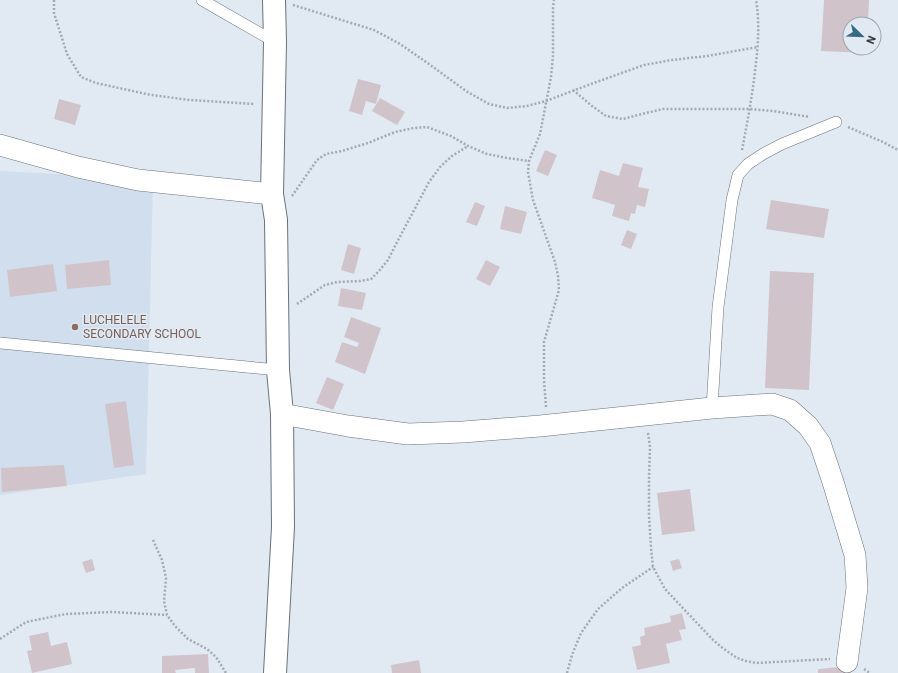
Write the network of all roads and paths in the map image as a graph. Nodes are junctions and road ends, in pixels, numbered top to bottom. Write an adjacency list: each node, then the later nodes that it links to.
1 (54, 0): 10 (path)
2 (202, 0): 6 (lane)
3 (554, 0): 9 (path)
4 (756, 0): 7 (path)
5 (283, 2): 6 (main road); 9 (path)
6 (275, 42): 10 (main road)
7 (758, 47): 8 (path); 11 (path)
8 (573, 90): 9 (path); 11 (path)
9 (546, 101): 16 (path)
10 (274, 105): 18 (main road)
11 (750, 109): 12 (path); 17 (path)
12 (836, 122): 15 (path); 17 (lane)
13 (0, 145): 18 (street)
14 (468, 146): 16 (path); 19 (path); 20 (path)
15 (898, 150)
16 (529, 161): 26 (path)
17 (738, 175): 23 (lane)
18 (272, 194): 19 (main road)
19 (276, 220): 20 (main road)
20 (278, 315): 22 (main road)
21 (0, 343): 22 (lane)
22 (278, 370): 24 (main road)
23 (712, 408): 25 (street); 31 (street)
24 (282, 414): 26 (street); 33 (main road)
25 (646, 415): 26 (street); 28 (path)
26 (540, 426)
27 (153, 540): 29 (path)
28 (652, 566): 31 (path); 34 (path)
29 (167, 615): 30 (path); 32 (path)
30 (0, 639)
31 (847, 662): 35 (path)
32 (226, 673)
33 (275, 673)
34 (567, 673)
35 (870, 673)

